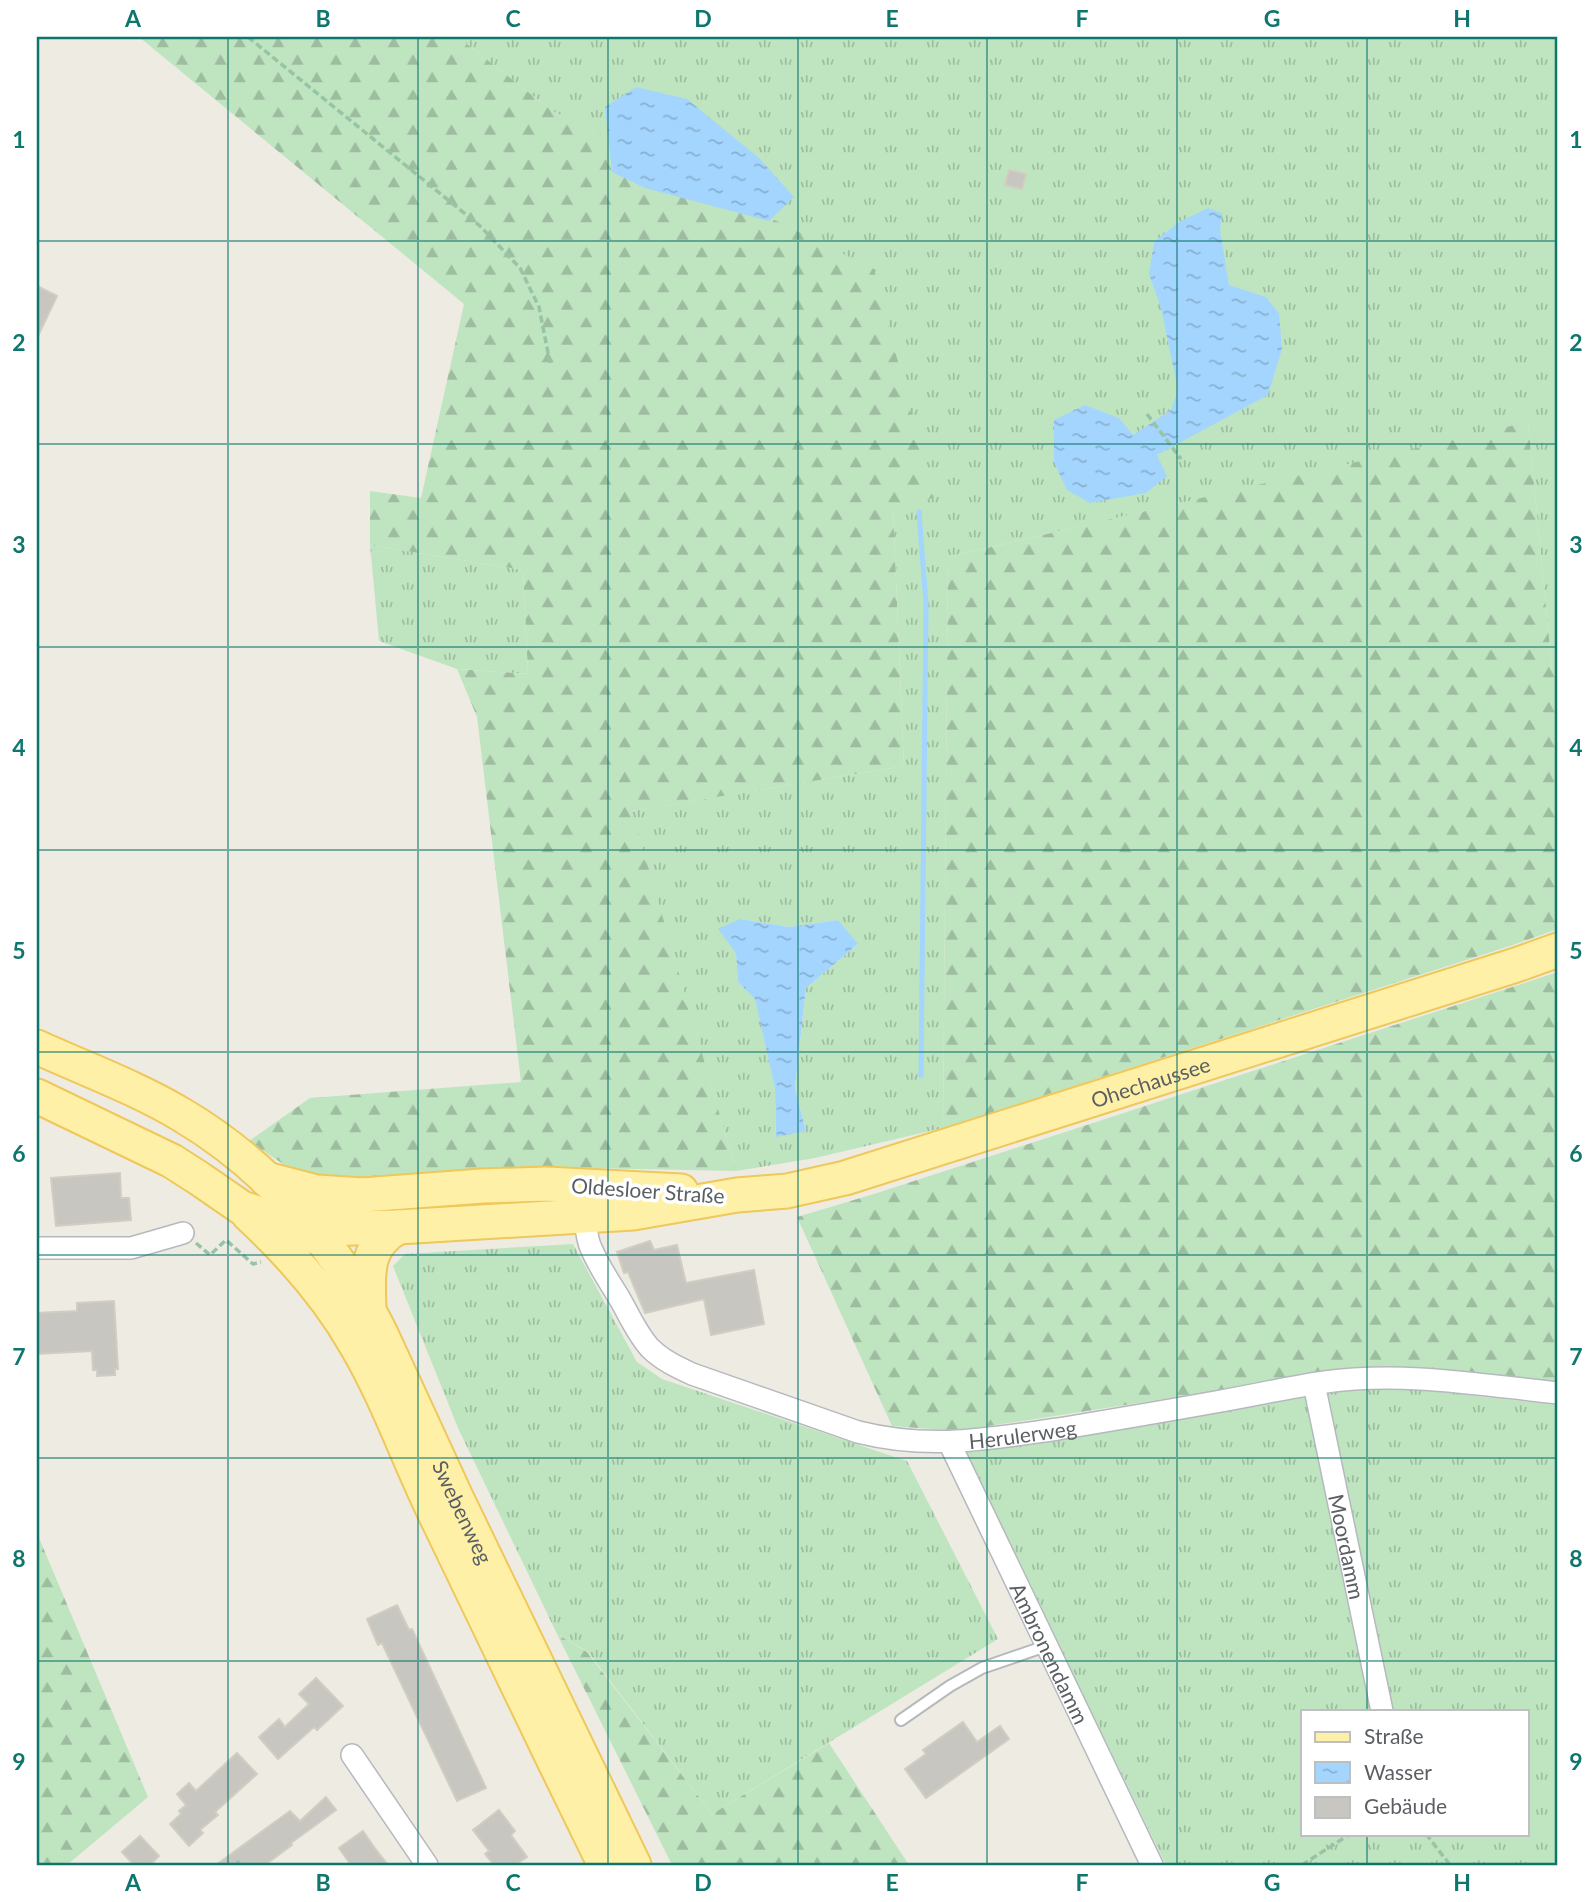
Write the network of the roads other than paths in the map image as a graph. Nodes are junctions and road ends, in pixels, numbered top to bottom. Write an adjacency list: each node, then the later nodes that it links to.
1 (1558, 950): 8 (main road, Ohechaussee)
2 (37, 1047): 4 (main road)
3 (37, 1096): 9 (main road, Oldesloer Straße)
4 (265, 1178): 7 (main road); 12 (main road, Swebenweg)
5 (546, 1184): 6 (main road, Oldesloer Straße); 7 (main road, Oldesloer Straße); 10 (street)
6 (620, 1187): 8 (main road, Oldesloer Straße); 10 (street)
7 (363, 1195): 12 (main road, Oldesloer Straße)
8 (737, 1195): 10 (main road, Oldesloer Straße)
9 (242, 1208): 12 (main road, Oldesloer Straße); 15 (main road, Swebenweg)
10 (585, 1216): 11 (main road, Oldesloer Straße); 19 (street, Herulerweg)
11 (398, 1227): 12 (main road, Oldesloer Straße); 16 (main road)
12 (314, 1229): 15 (main road); 16 (main road, Swebenweg)
13 (183, 1233): 14 (street)
14 (37, 1248)
15 (305, 1272): 25 (main road, Swebenweg)
16 (369, 1309): 26 (main road, Swebenweg)
17 (1314, 1384): 18 (street, Herulerweg); 19 (street, Herulerweg); 21 (street, Moordamm)
18 (1558, 1393)
19 (949, 1442): 20 (street, Ambronendamm)
20 (1046, 1646): 22 (lane); 27 (street, Ambronendamm)
21 (1382, 1710)
22 (901, 1720)
23 (352, 1755): 24 (street)
24 (427, 1865)
25 (605, 1865)
26 (634, 1865)
27 (1152, 1865)

